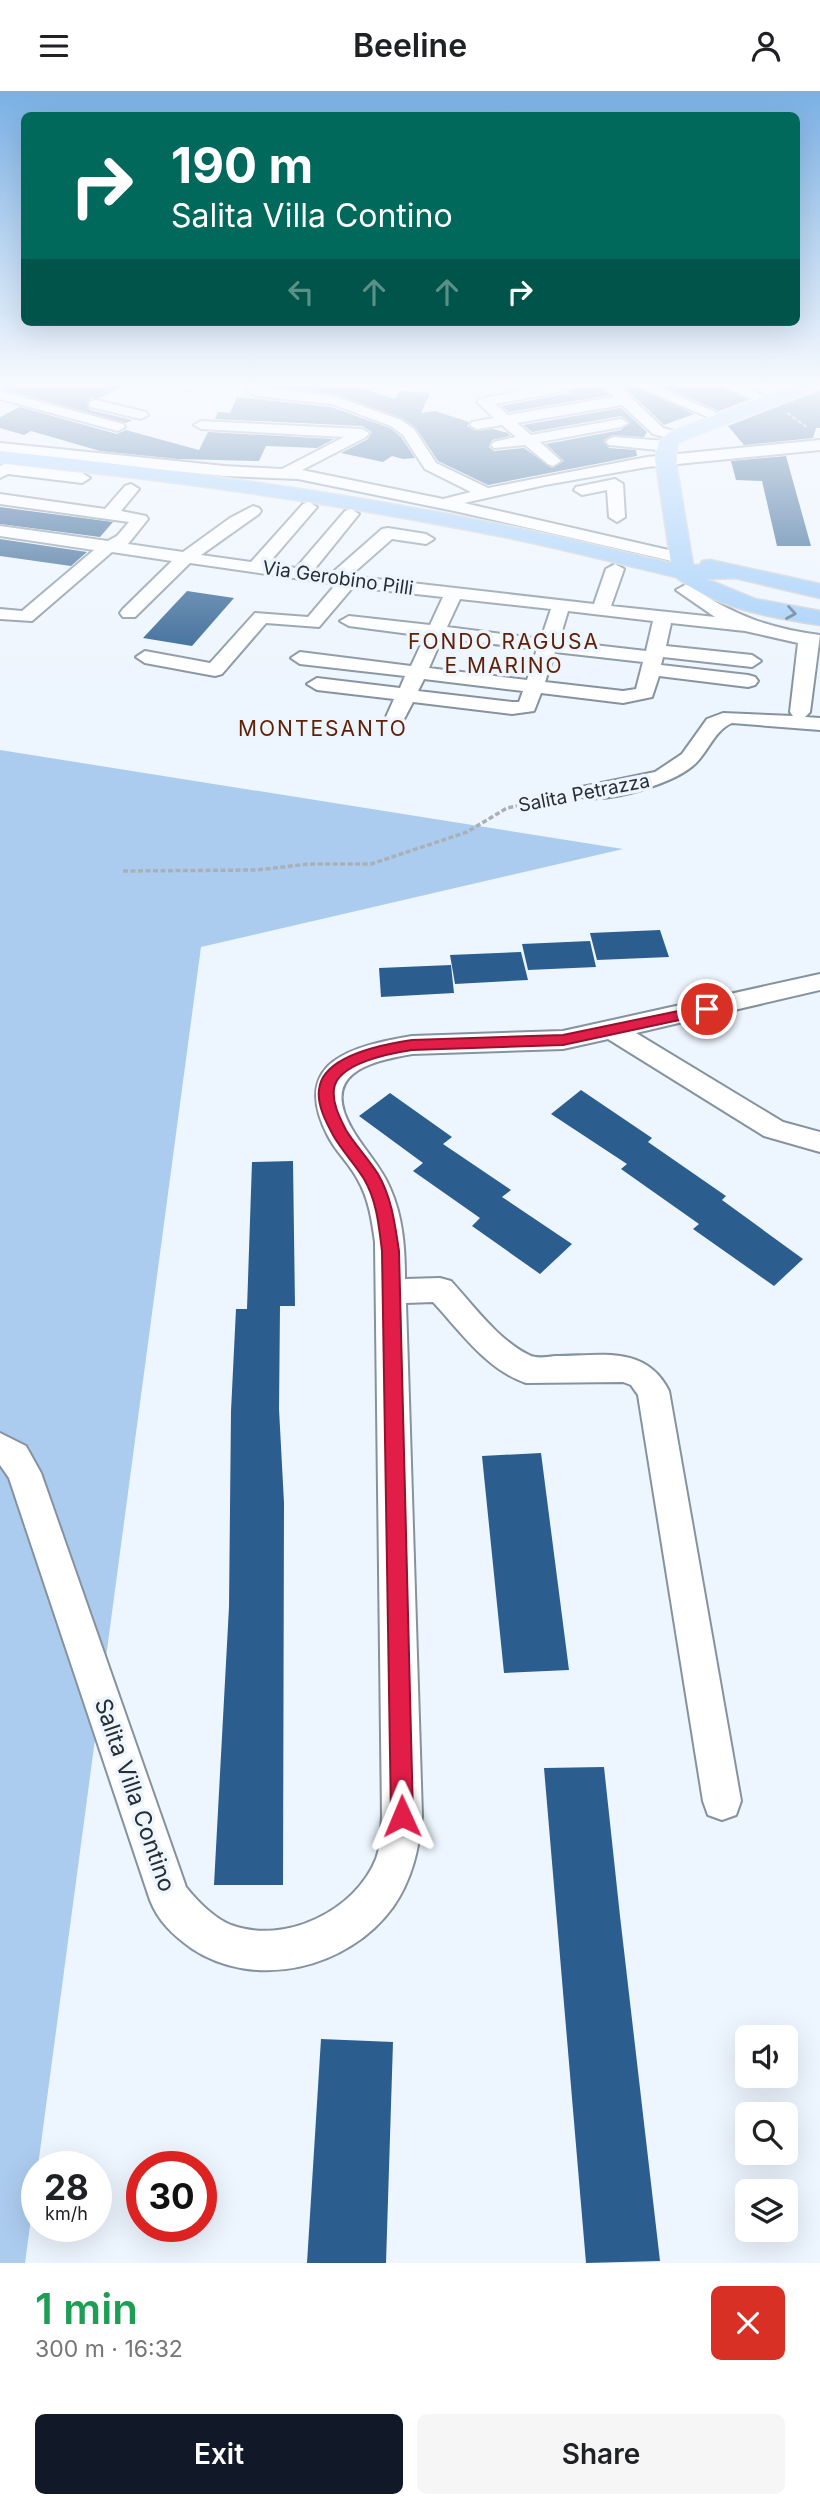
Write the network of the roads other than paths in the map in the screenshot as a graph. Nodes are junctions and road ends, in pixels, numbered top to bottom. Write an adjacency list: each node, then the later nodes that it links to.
1 (80, 487): 14 (street)
2 (248, 487): 27 (main road)
3 (364, 487): 13 (street)
4 (474, 487): 10 (street)
5 (514, 487): 10 (street)
6 (598, 487): 11 (street)
7 (615, 487): 19 (street)
8 (672, 487): 27 (main road)
9 (131, 489): 17 (street)
10 (485, 493): 13 (street)
11 (569, 493)
12 (0, 499): 14 (street)
13 (442, 503): 27 (street)
14 (66, 507): 17 (street)
15 (309, 507): 24 (street)
16 (253, 511): 23 (street)
17 (110, 514): 22 (street)
18 (351, 514): 26 (street)
19 (617, 517)
20 (0, 531): 22 (street, Via Gerobino Pilli)
21 (426, 539): 28 (street)
22 (112, 546): 23 (street, Via Gerobino Pilli); 36 (street)
23 (187, 557): 24 (street, Via Gerobino Pilli); 35 (street)
24 (256, 567): 26 (street, Via Gerobino Pilli)
25 (615, 569): 34 (street)
26 (300, 574): 28 (street, Via Gerobino Pilli)
27 (683, 574): 29 (main road); 33 (main road); 37 (street); 40 (street)
28 (342, 580): 30 (street, Via Gerobino Pilli); 44 (street)
29 (820, 591)
30 (453, 593): 32 (street, Via Gerobino Pilli); 41 (street)
31 (820, 600): 33 (main road)
32 (561, 606): 34 (street, Via Gerobino Pilli); 43 (street)
33 (760, 607): 38 (main road, one-way to 38)
34 (601, 610): 37 (street, Via Gerobino Pilli)
35 (130, 613)
36 (0, 614)
37 (670, 618): 40 (street, Via Gerobino Pilli); 46 (street)
38 (820, 618)
39 (349, 621): 41 (street)
40 (743, 626): 42 (street)
41 (436, 631): 43 (street); 48 (street)
42 (814, 640): 53 (street)
43 (548, 645): 46 (street); 51 (street)
44 (145, 657)
45 (300, 658): 48 (street)
46 (653, 659): 47 (street); 49 (street); 51 (street)
47 (752, 661)
48 (417, 672): 51 (street); 52 (street)
49 (748, 681)
50 (317, 684): 52 (street)
51 (534, 686): 52 (street)
52 (407, 695): 54 (street)
53 (800, 712)
54 (396, 717)
55 (820, 723): 56 (street, Salita Petrazza)
56 (590, 792)
57 (820, 982): 58 (street)
58 (612, 1030): 59 (street); 62 (street, Salita Villa Contino)
59 (774, 1129): 60 (street); 61 (street)
60 (820, 1142)
61 (820, 1163)
62 (391, 1291): 63 (street, Salita Villa Contino); 64 (street)
63 (0, 1447)
64 (722, 1801)

